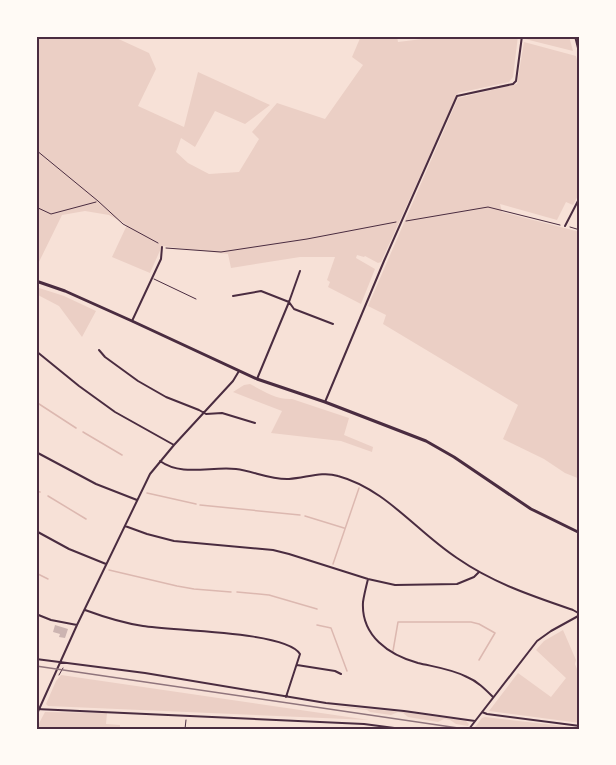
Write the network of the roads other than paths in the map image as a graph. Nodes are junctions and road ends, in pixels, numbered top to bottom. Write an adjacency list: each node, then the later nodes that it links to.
1 (522, 36): 19 (street)
2 (576, 36): 3 (street)
3 (580, 57)
4 (580, 197): 5 (street)
5 (565, 226)
6 (162, 248): 8 (street)
7 (300, 271): 12 (street)
8 (152, 278): 11 (lane); 13 (street)
9 (36, 281): 13 (main road)
10 (233, 296): 12 (street)
11 (196, 299)
12 (289, 302): 14 (street); 18 (street)
13 (132, 321): 17 (main road)
14 (333, 324)
15 (99, 350): 20 (street)
16 (36, 351): 22 (street)
17 (239, 371): 18 (main road); 20 (street)
18 (256, 379): 19 (main road)
19 (325, 402): 28 (main road)
20 (204, 412): 21 (street); 22 (street)
21 (255, 423)
22 (174, 445): 24 (street)
23 (36, 452): 25 (street)
24 (160, 461): 25 (street); 30 (street)
25 (137, 500): 26 (street)
26 (125, 526): 29 (street); 31 (street)
27 (36, 531): 29 (street)
28 (580, 533)
29 (106, 564): 32 (street)
30 (479, 572): 31 (street); 34 (street)
31 (368, 579): 41 (street)
32 (85, 609): 35 (street); 38 (street)
33 (36, 614): 35 (street)
34 (580, 615): 41 (street)
35 (77, 625): 37 (street)
36 (36, 659): 37 (street)
37 (60, 663): 40 (street); 42 (street)
38 (296, 665): 39 (street); 40 (street)
39 (341, 674)
40 (286, 696): 45 (street)
41 (493, 697): 43 (street)
42 (38, 709): 44 (street); 47 (street)
43 (482, 712): 45 (street); 46 (street)
44 (36, 716)
45 (475, 721): 48 (street)
46 (580, 726)
47 (402, 729)
48 (469, 729)

